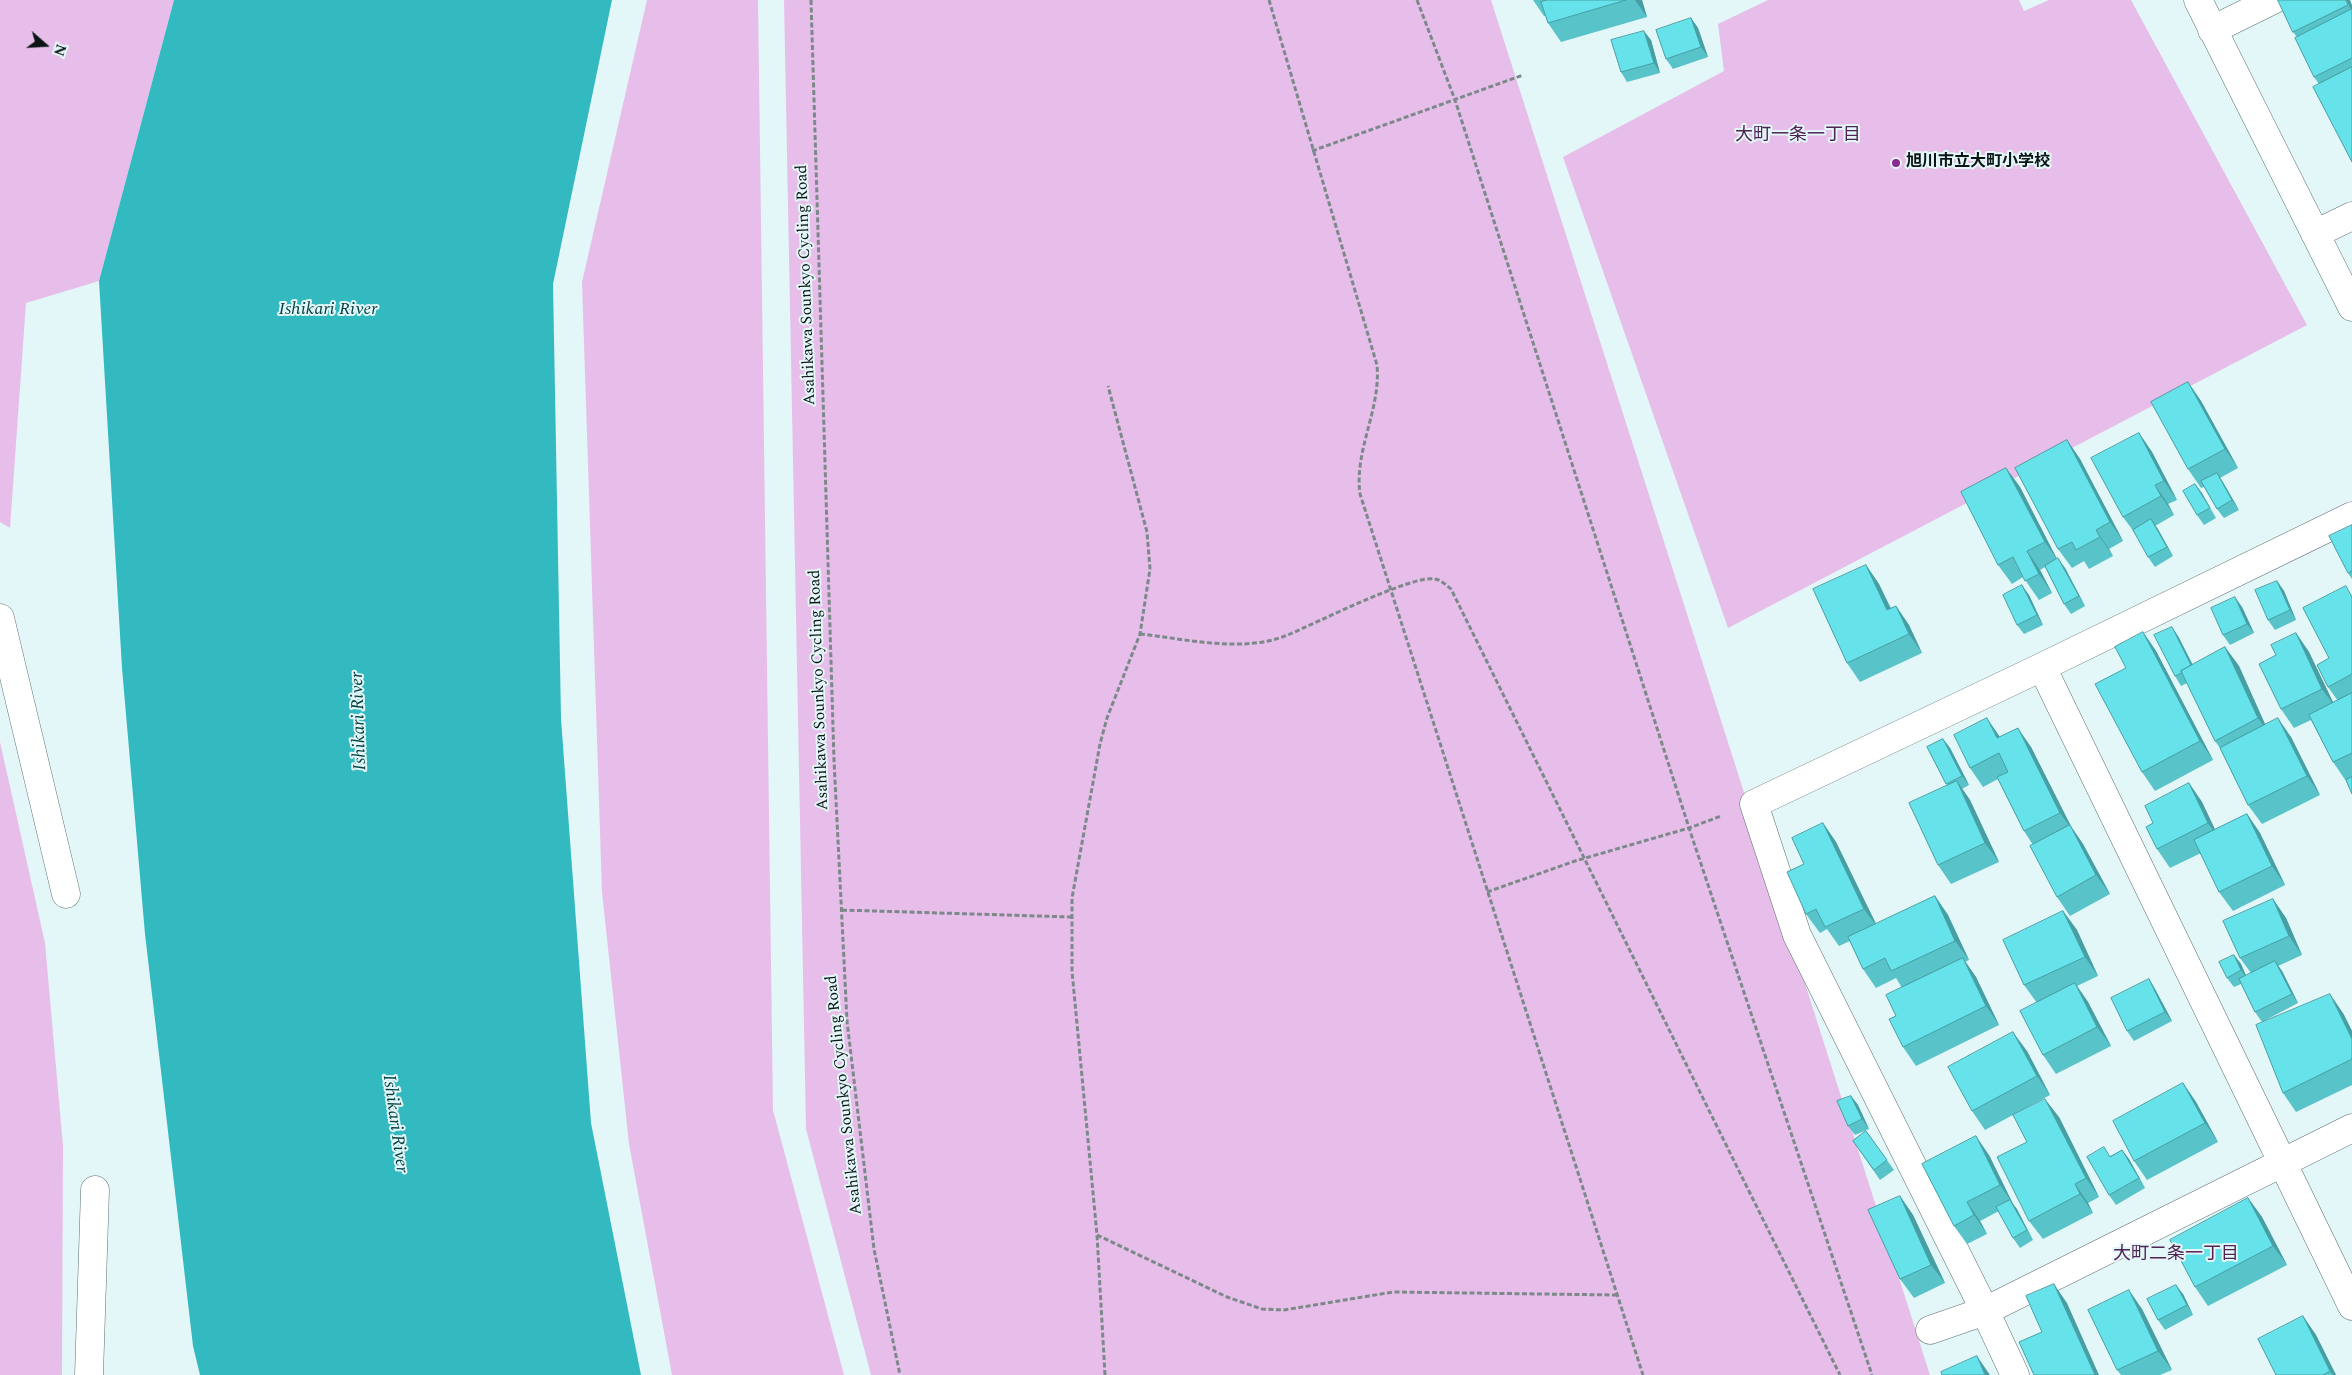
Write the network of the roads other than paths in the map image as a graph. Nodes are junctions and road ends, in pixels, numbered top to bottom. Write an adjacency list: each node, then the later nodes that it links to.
1 (2198, 0): 3 (street)
2 (2273, 0): 3 (street)
3 (2212, 30): 5 (street)
4 (2352, 216): 5 (street)
5 (2315, 234): 6 (street)
6 (2352, 307)
7 (2352, 516): 9 (street)
8 (0, 618): 10 (street)
9 (2042, 667): 12 (street); 15 (street)
10 (66, 894)
11 (2352, 1128): 12 (street)
12 (2282, 1162): 14 (street); 15 (street)
13 (95, 1190): 17 (street)
14 (2352, 1306)
15 (1985, 1311): 16 (street); 18 (street)
16 (1930, 1330)
17 (89, 1375)
18 (2015, 1375)

